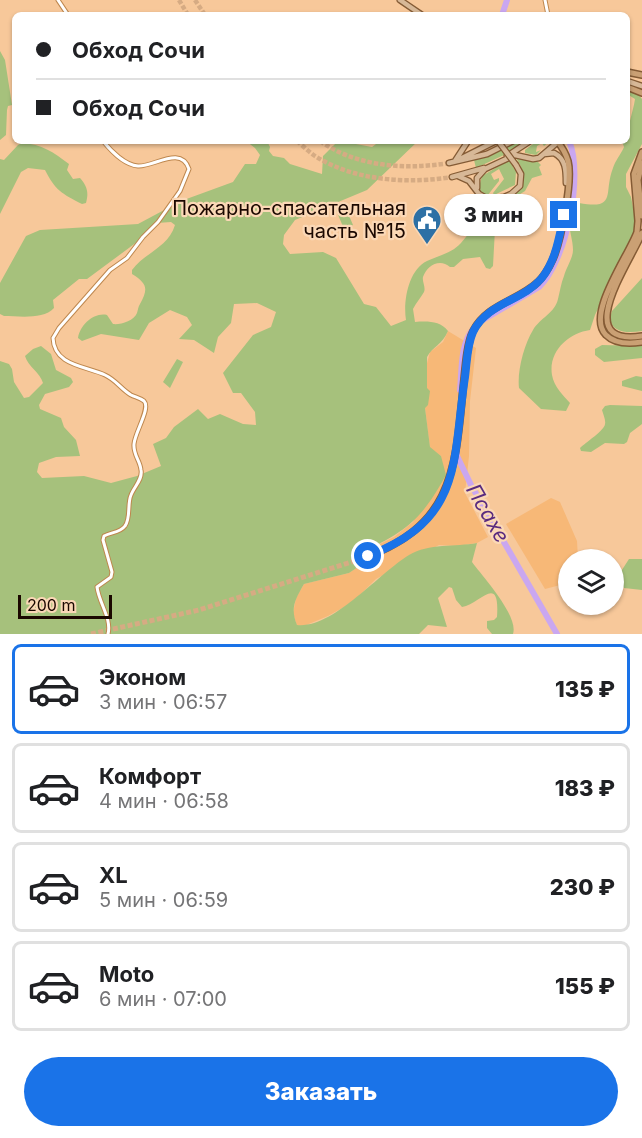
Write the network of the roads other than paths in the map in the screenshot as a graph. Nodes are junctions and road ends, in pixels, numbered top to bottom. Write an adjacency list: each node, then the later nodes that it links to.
1 (400, 0): 2 (main road)
2 (418, 12)
3 (107, 144): 23 (street)
4 (467, 144): 13 (main road)
5 (491, 144): 13 (main road)
6 (499, 144): 17 (main road, bridge)
7 (507, 144): 13 (main road)
8 (525, 144): 15 (main road)
9 (556, 144): 12 (main road)
10 (560, 144): 16 (highway)
11 (642, 152): 21 (highway)
12 (544, 154): 15 (main road); 16 (main road)
13 (452, 163)
14 (642, 163): 18 (highway)
15 (493, 164): 17 (main road); 17 (main road)
16 (568, 187): 22 (highway)
17 (477, 188)
18 (642, 216)
19 (642, 233): 20 (highway)
20 (642, 336)
21 (642, 342)
22 (358, 560)
23 (108, 634)

